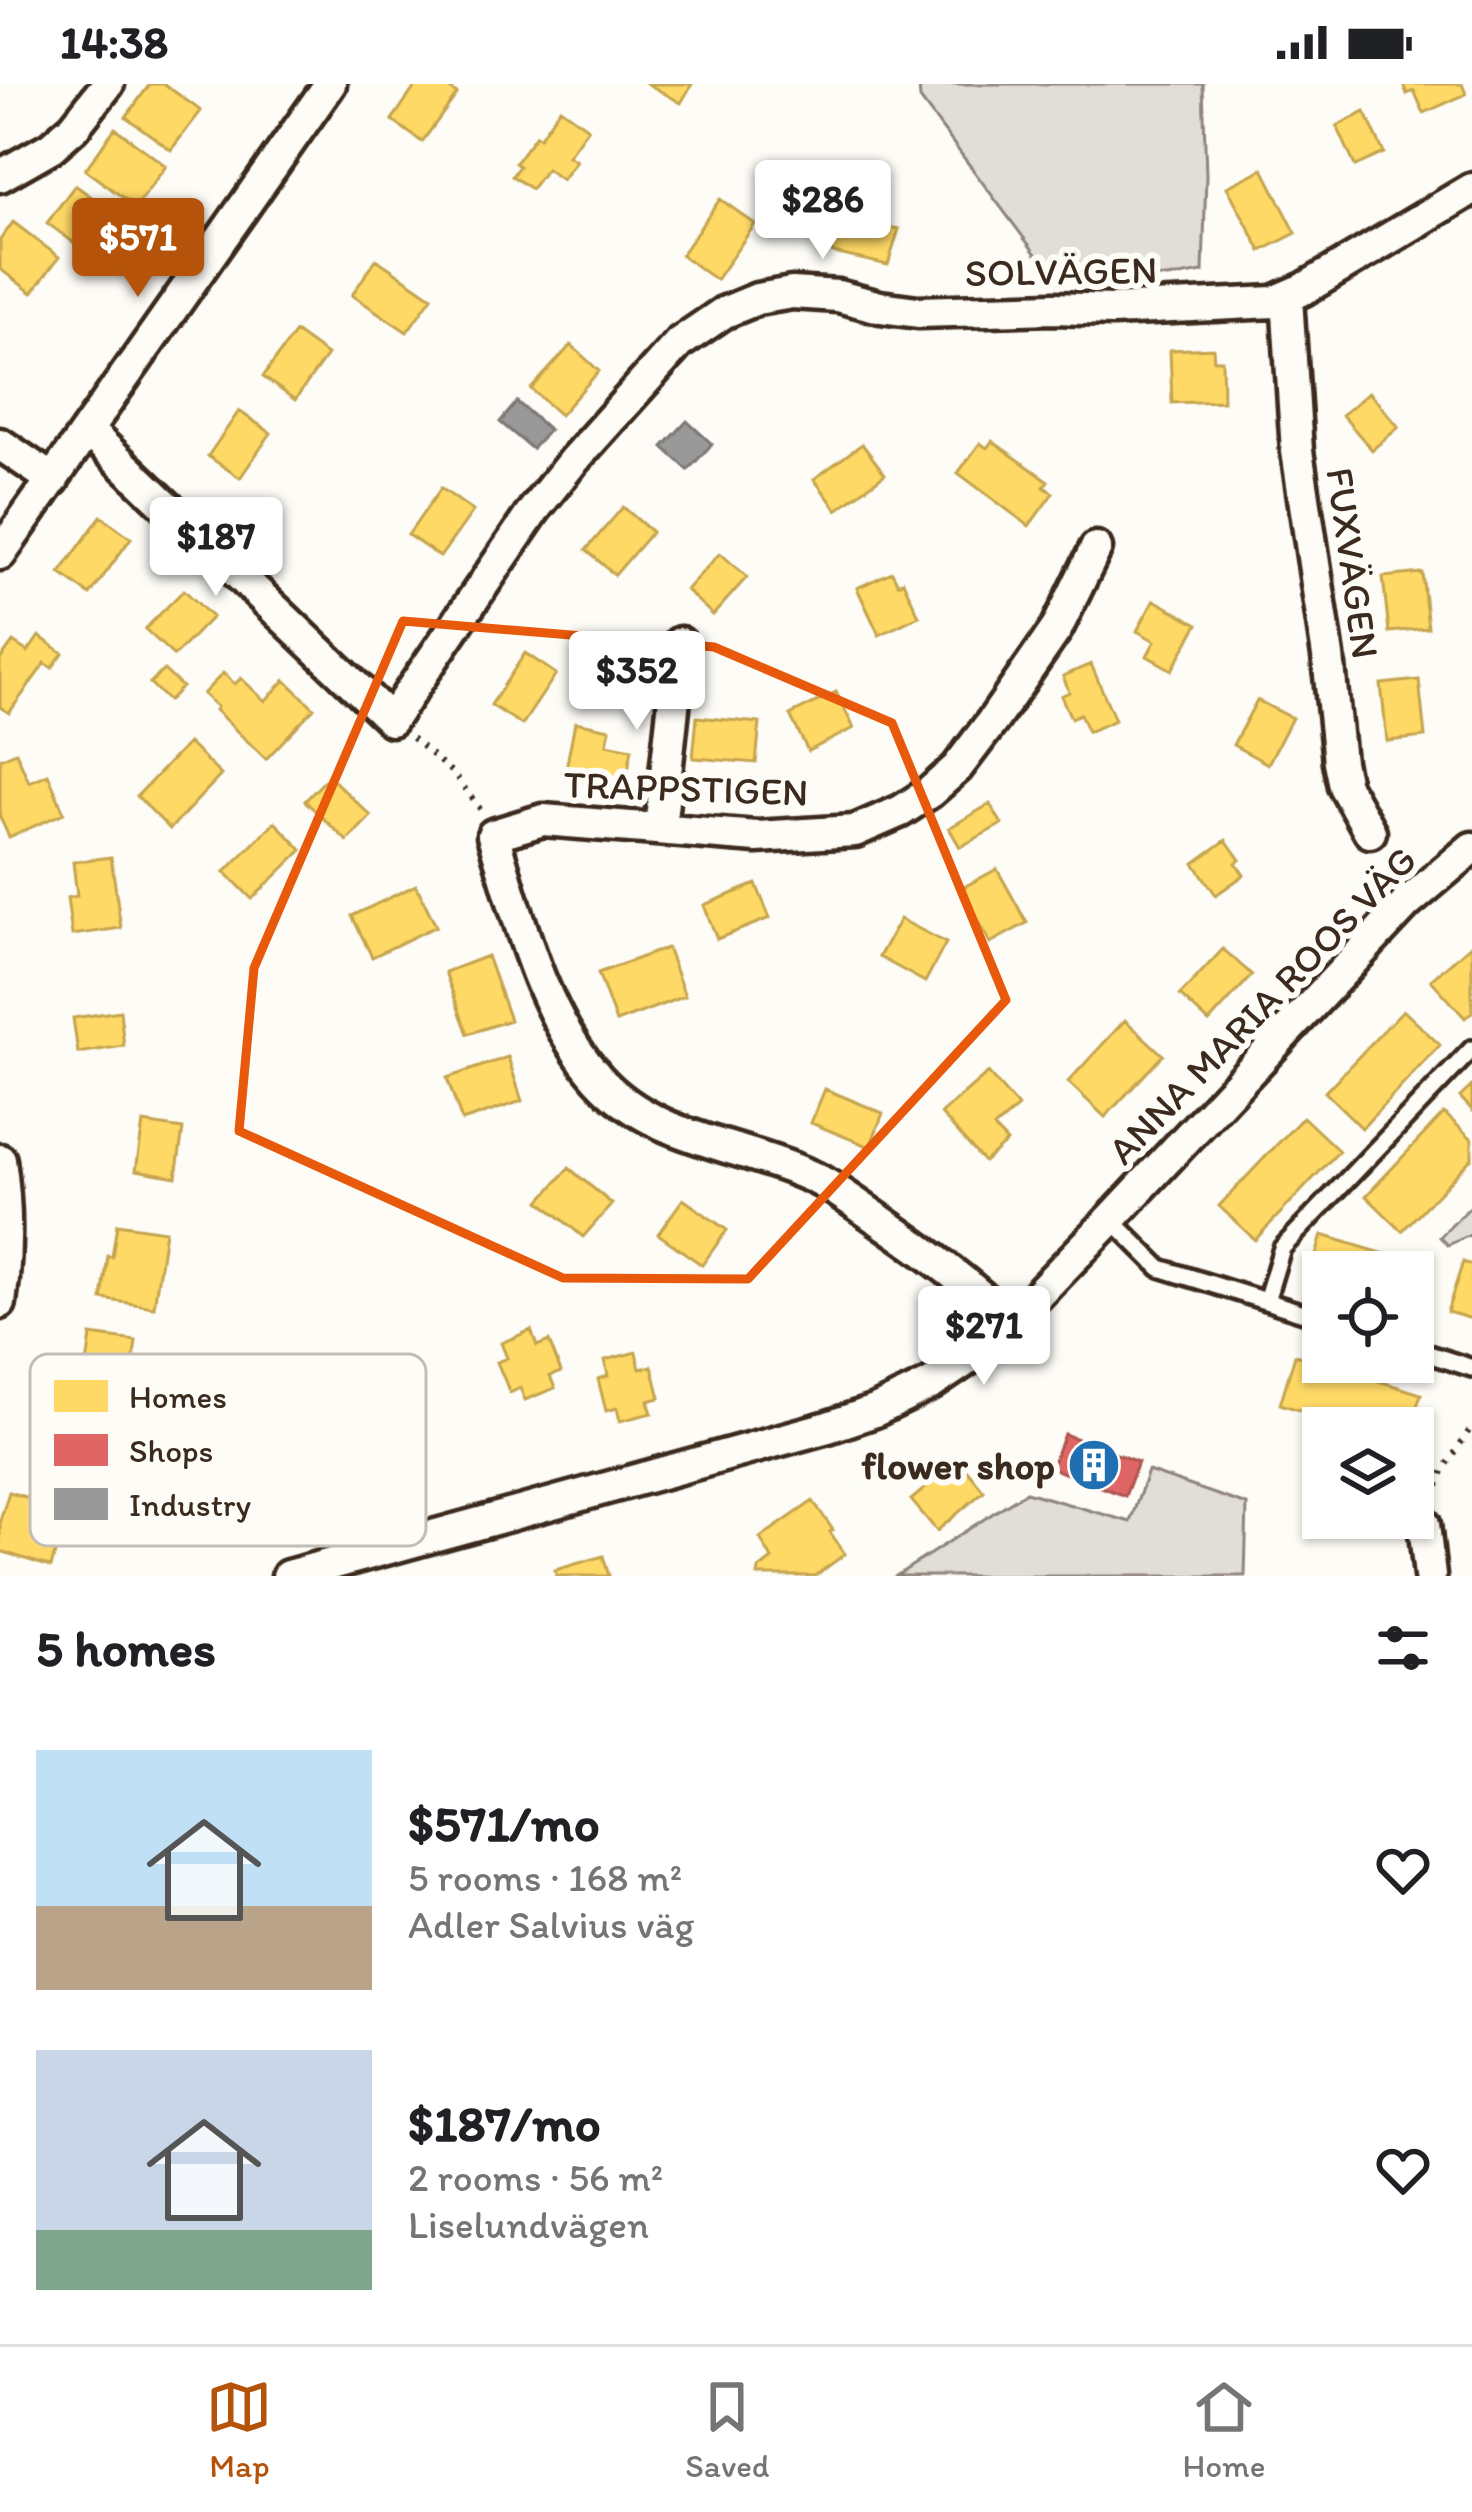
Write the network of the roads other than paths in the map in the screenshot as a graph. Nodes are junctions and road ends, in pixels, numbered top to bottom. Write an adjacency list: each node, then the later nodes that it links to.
1 (108, 84): 3 (street)
2 (330, 84): 6 (street)
3 (0, 176)
4 (1472, 189): 5 (street, SOLVÄGEN)
5 (1287, 298): 6 (street, SOLVÄGEN); 13 (street, FUXVÄGEN)
6 (87, 430): 8 (street)
7 (0, 444): 8 (street)
8 (52, 480): 10 (street)
9 (1096, 548): 12 (street, TRAPPSTIGEN)
10 (0, 554)
11 (680, 644): 12 (street)
12 (660, 829): 21 (street, TRAPPSTIGEN)
13 (1370, 832)
14 (1472, 848): 17 (street, ANNA MARIA ROOS VÄG)
15 (1472, 1048): 18 (lane)
16 (0, 1160): 19 (street)
17 (1112, 1219): 18 (lane, ANNA MARIA ROOS VÄG); 21 (street, ANNA MARIA ROOS VÄG)
18 (1267, 1301): 20 (lane, ANNA MARIA ROOS VÄG)
19 (0, 1303)
20 (1302, 1312)
21 (1010, 1323): 24 (street, ANNA MARIA ROOS VÄG)
22 (1434, 1356): 23 (lane)
23 (1472, 1368)
24 (426, 1538)
25 (1426, 1539): 28 (street)
26 (398, 1546): 27 (street, ANNA MARIA ROOS VÄG)
27 (288, 1576)
28 (1430, 1576)

